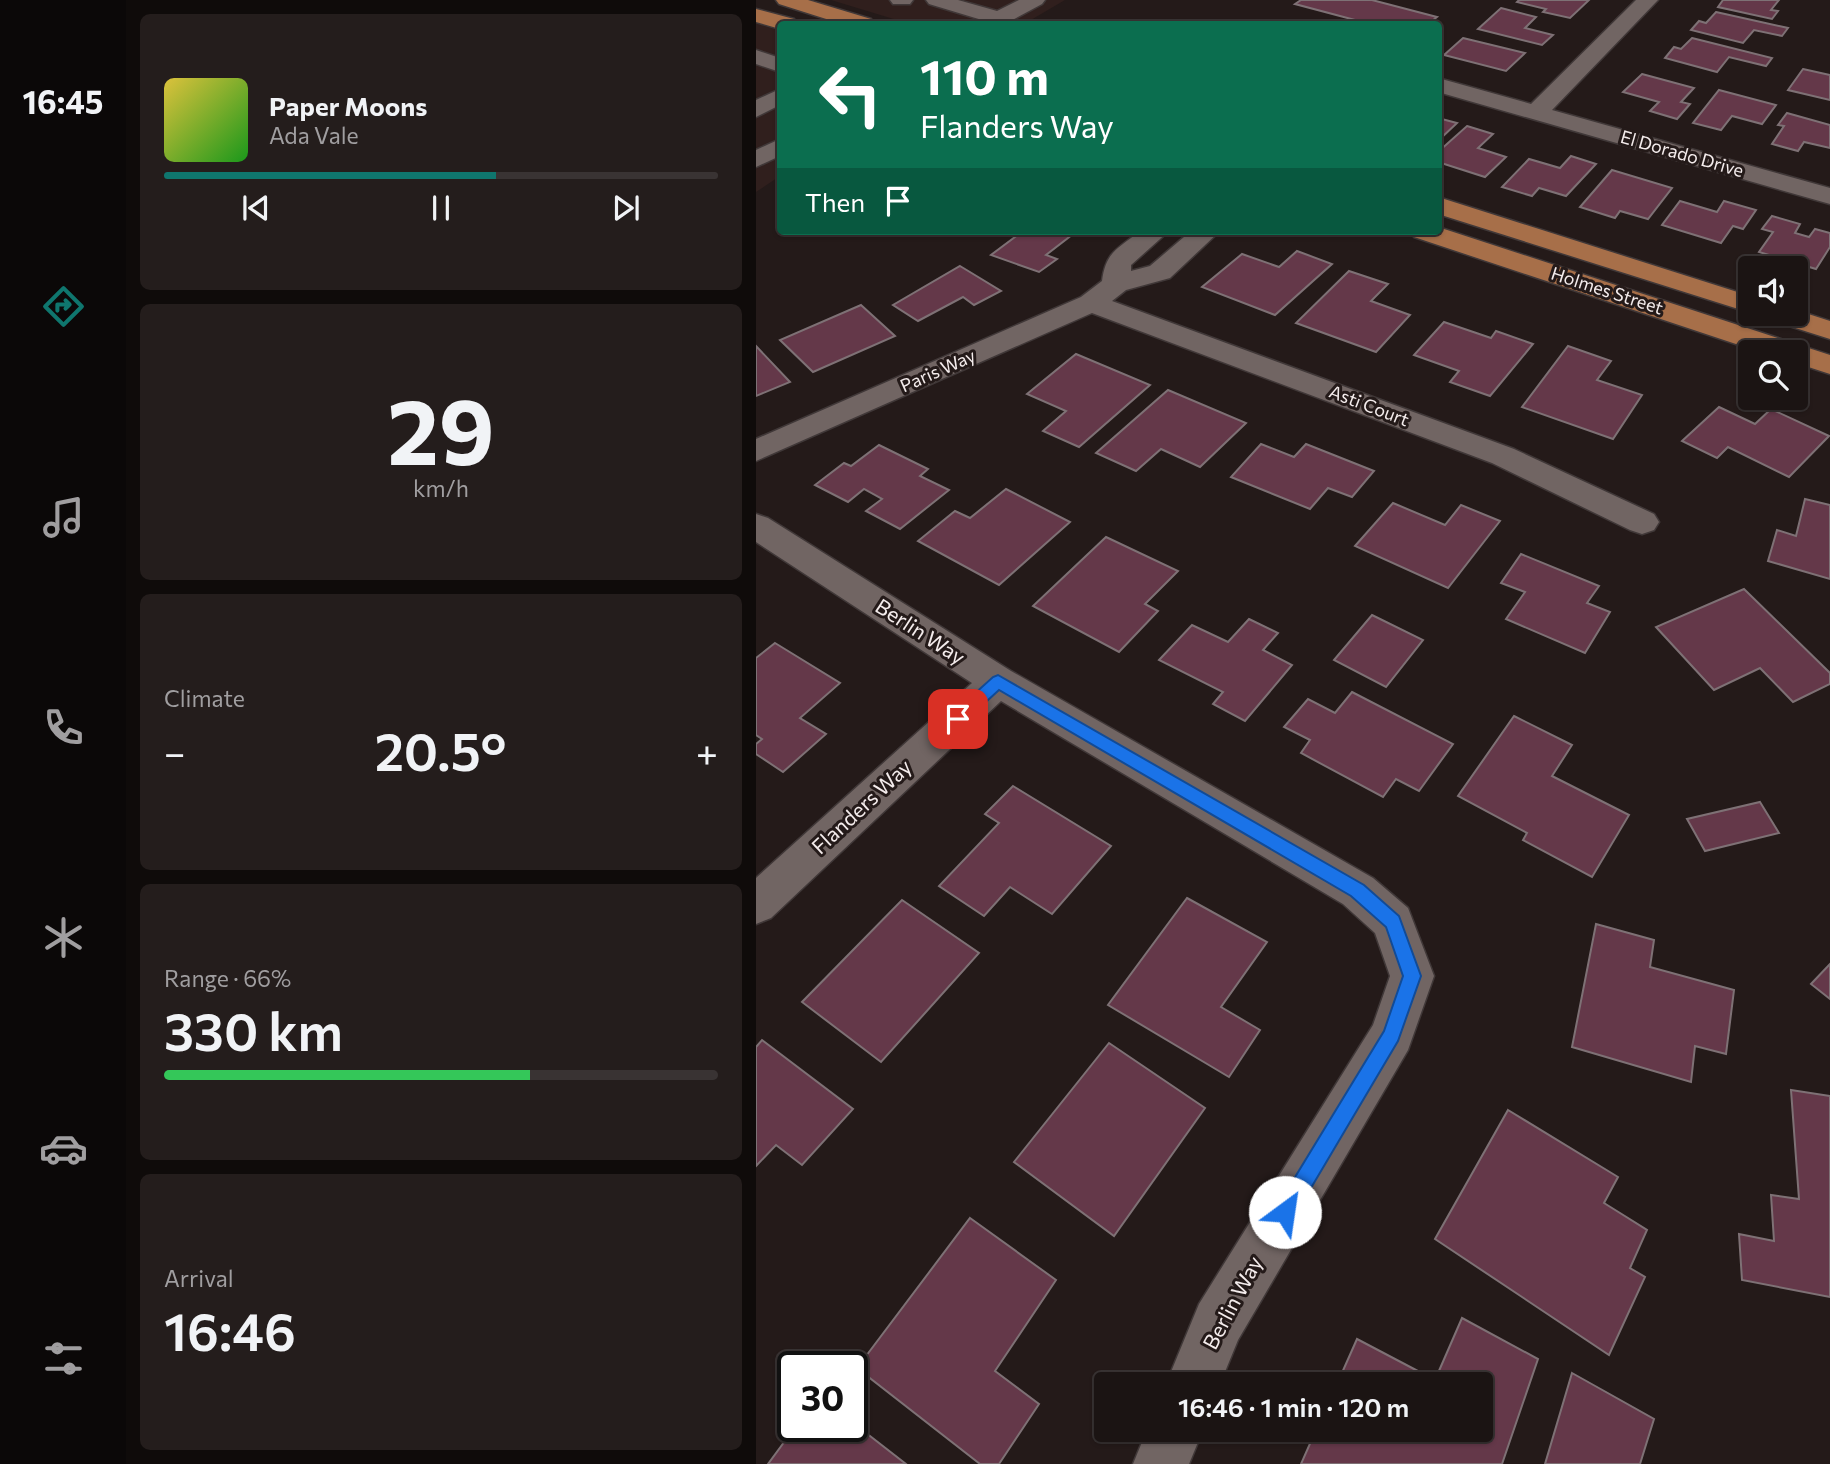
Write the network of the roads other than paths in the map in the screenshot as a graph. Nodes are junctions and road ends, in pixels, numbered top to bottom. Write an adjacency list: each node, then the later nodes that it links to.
1 (786, 0): 7 (main road)
2 (936, 0): 8 (street)
3 (1648, 0): 17 (street)
4 (1037, 6): 9 (street)
5 (756, 15): 6 (main road)
6 (777, 21)
7 (853, 21)
8 (992, 21)
9 (998, 21)
10 (756, 57): 11 (street)
11 (777, 64)
12 (756, 86): 14 (street)
13 (1442, 86): 17 (street, El Dorado Drive)
14 (777, 94)
15 (777, 97): 16 (street)
16 (756, 110)
17 (1535, 113): 20 (street, El Dorado Drive)
18 (777, 148): 19 (street)
19 (756, 160)
20 (1830, 196)
21 (1442, 206): 26 (main road, Holmes Street)
22 (1151, 235): 25 (street)
23 (1202, 235): 25 (street, Paris Way)
24 (1435, 235): 30 (main road, Holmes Street)
25 (1116, 284): 27 (street, Paris Way)
26 (1738, 301)
27 (1091, 303): 33 (street, Paris Way); 34 (street, Asti Court)
28 (1808, 323): 29 (main road)
29 (1830, 330)
30 (1754, 340)
31 (1808, 358): 32 (main road)
32 (1830, 365)
33 (756, 451)
34 (1642, 522)
35 (756, 526): 36 (street, Berlin Way)
36 (998, 681): 37 (street, Flanders Way); 38 (street, Berlin Way)
37 (756, 905)
38 (1198, 1372)
39 (1170, 1442): 40 (street)
40 (1161, 1464)

